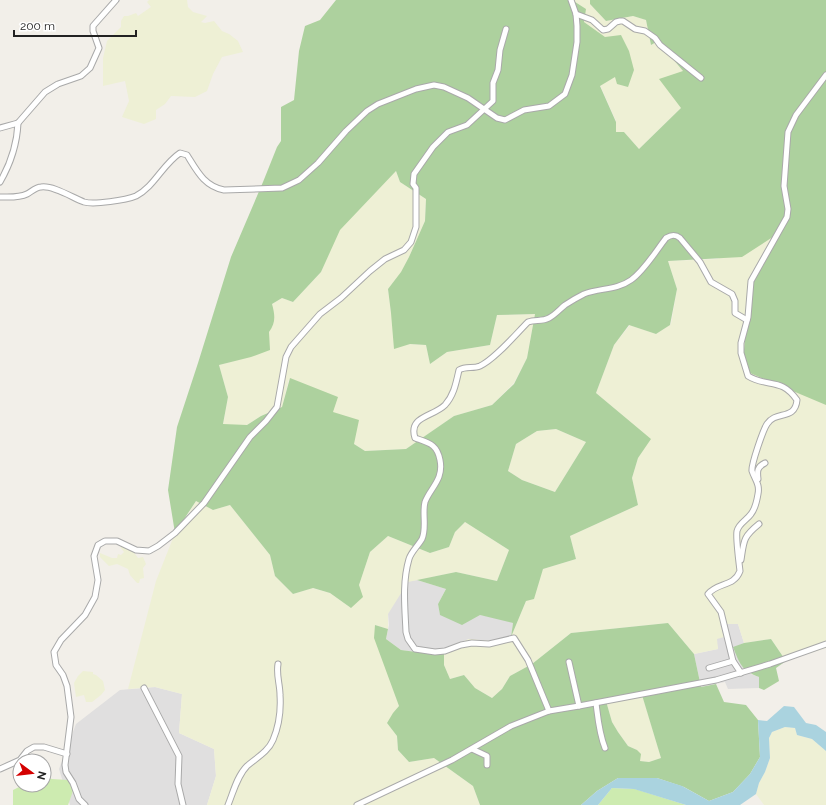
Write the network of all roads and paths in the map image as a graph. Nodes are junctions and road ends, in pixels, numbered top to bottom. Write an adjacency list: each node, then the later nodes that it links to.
1 (116, 0): 8 (street)
2 (571, 0): 3 (street)
3 (576, 14): 6 (street); 7 (street)
4 (506, 29): 7 (street)
5 (826, 75): 12 (street)
6 (701, 78)
7 (483, 109): 11 (street); 29 (street)
8 (18, 123): 9 (street); 10 (street)
9 (0, 128)
10 (0, 182)
11 (0, 197)
12 (747, 320): 14 (street); 26 (street)
13 (765, 463): 14 (street)
14 (759, 484): 16 (street)
15 (759, 524): 16 (street)
16 (740, 570): 18 (street)
17 (826, 644): 22 (street)
18 (733, 660): 21 (street); 22 (street)
19 (569, 662): 25 (street)
20 (278, 664): 34 (street)
21 (709, 668)
22 (741, 673): 24 (street)
23 (144, 688): 33 (street)
24 (596, 703): 25 (street); 27 (street)
25 (579, 706): 26 (street)
26 (549, 711): 28 (street)
27 (605, 748)
28 (472, 749): 30 (street); 35 (street)
29 (67, 754): 31 (street); 32 (street)
30 (487, 766)
31 (0, 769)
32 (85, 805)
33 (182, 805)
34 (228, 805)
35 (357, 805)

